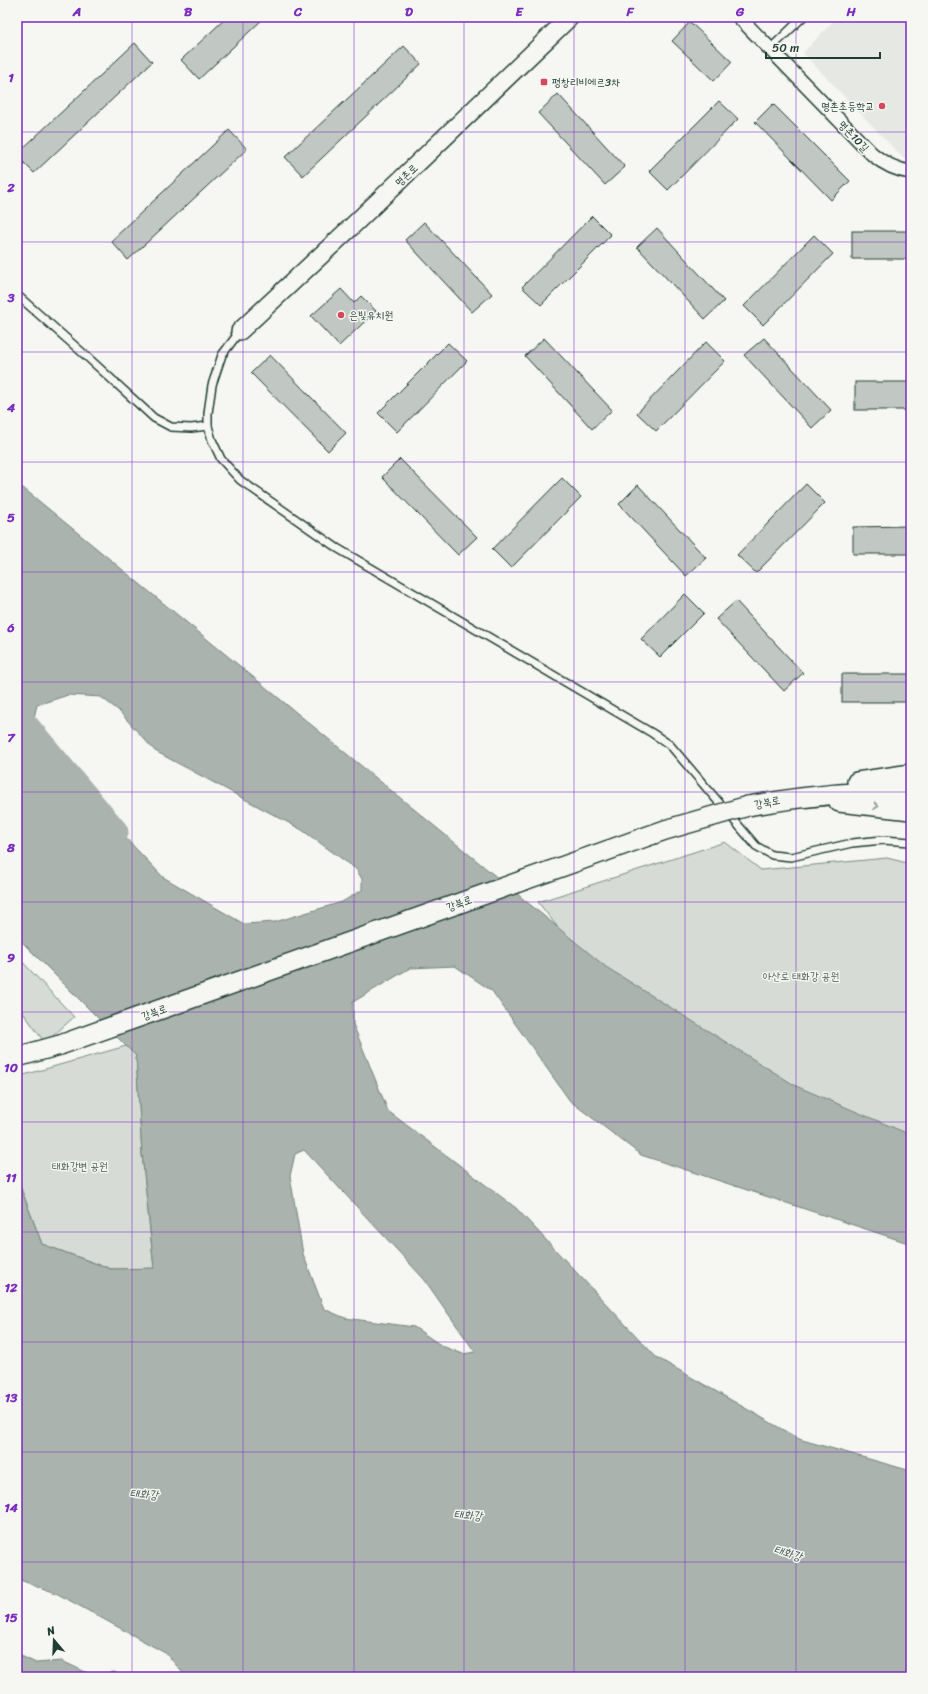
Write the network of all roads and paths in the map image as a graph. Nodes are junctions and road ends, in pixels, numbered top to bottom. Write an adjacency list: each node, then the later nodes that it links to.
1 (570, 17): 7 (street, 명촌로)
2 (739, 17): 4 (street, 명촌10길)
3 (803, 17): 4 (lane)
4 (770, 49): 5 (street, 명촌10길)
5 (911, 172)
6 (17, 295): 8 (lane)
7 (240, 331): 8 (lane)
8 (208, 426): 13 (lane)
9 (911, 774): 11 (main road)
10 (911, 791): 11 (main road, 강북로)
11 (782, 800): 12 (main road, one-way to 12); 14 (main road, 강북로, bridge)
12 (911, 810)
13 (911, 842)
14 (17, 1057)

